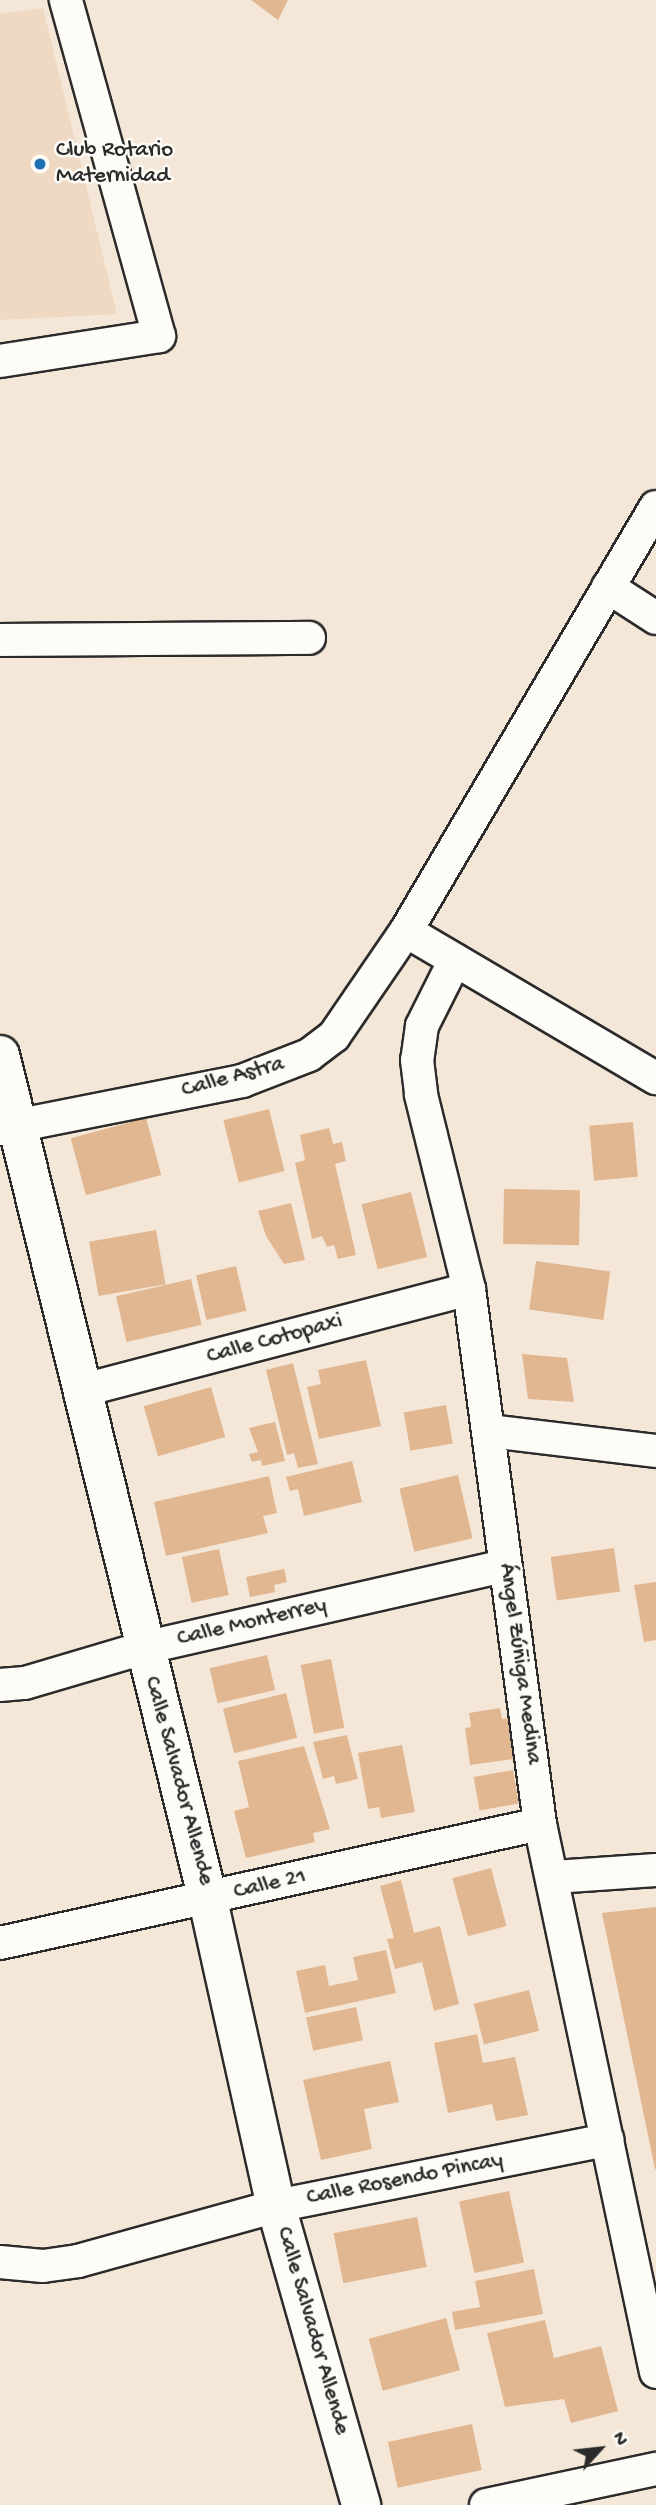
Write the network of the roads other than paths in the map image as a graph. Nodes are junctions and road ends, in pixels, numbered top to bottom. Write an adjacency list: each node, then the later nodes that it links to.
1 (66, 0): 2 (street)
2 (0, 361)
3 (656, 507): 4 (street, Calle Astra)
4 (608, 587): 5 (street); 8 (street, Calle Astra)
5 (656, 618)
6 (309, 638): 7 (street)
7 (0, 639)
8 (406, 931): 9 (street); 12 (street, Calle Astra)
9 (454, 960): 11 (street); 13 (street, Ángel Zúñiga Medina)
10 (0, 1055): 12 (street, Calle Salvador Allende)
11 (656, 1078)
12 (8, 1127): 14 (street, Calle Salvador Allende)
13 (469, 1289): 14 (street, Calle Cotopaxi); 15 (street, Ángel Zúñiga Medina)
14 (80, 1391): 18 (street, Calle Salvador Allende)
15 (491, 1431): 16 (street); 17 (street, Ángel Zúñiga Medina)
16 (656, 1451)
17 (505, 1566): 18 (street, Calle Monterrey); 20 (street, Ángel Zúñiga Medina)
18 (143, 1648): 19 (street, Calle Monterrey); 23 (street, Calle Salvador Allende)
19 (0, 1685)
20 (540, 1824): 22 (street, Ángel Zúñiga Medina); 23 (street, Calle 21)
21 (656, 1870): 22 (street)
22 (554, 1877): 25 (street, Ángel Zúñiga Medina)
23 (208, 1900): 24 (street, Calle 21); 26 (street, Calle Salvador Allende)
24 (0, 1943)
25 (607, 2140): 26 (street, Calle Rosendo Pincay); 28 (street, Ángel Zúñiga Medina)
26 (276, 2206): 27 (street, Calle Rosendo Pincay); 31 (street, Calle Salvador Allende)
27 (0, 2262)
28 (647, 2269): 29 (street, Ángel Zúñiga Medina)
29 (656, 2372)
30 (656, 2469): 32 (street)
31 (361, 2505)
32 (486, 2505)

